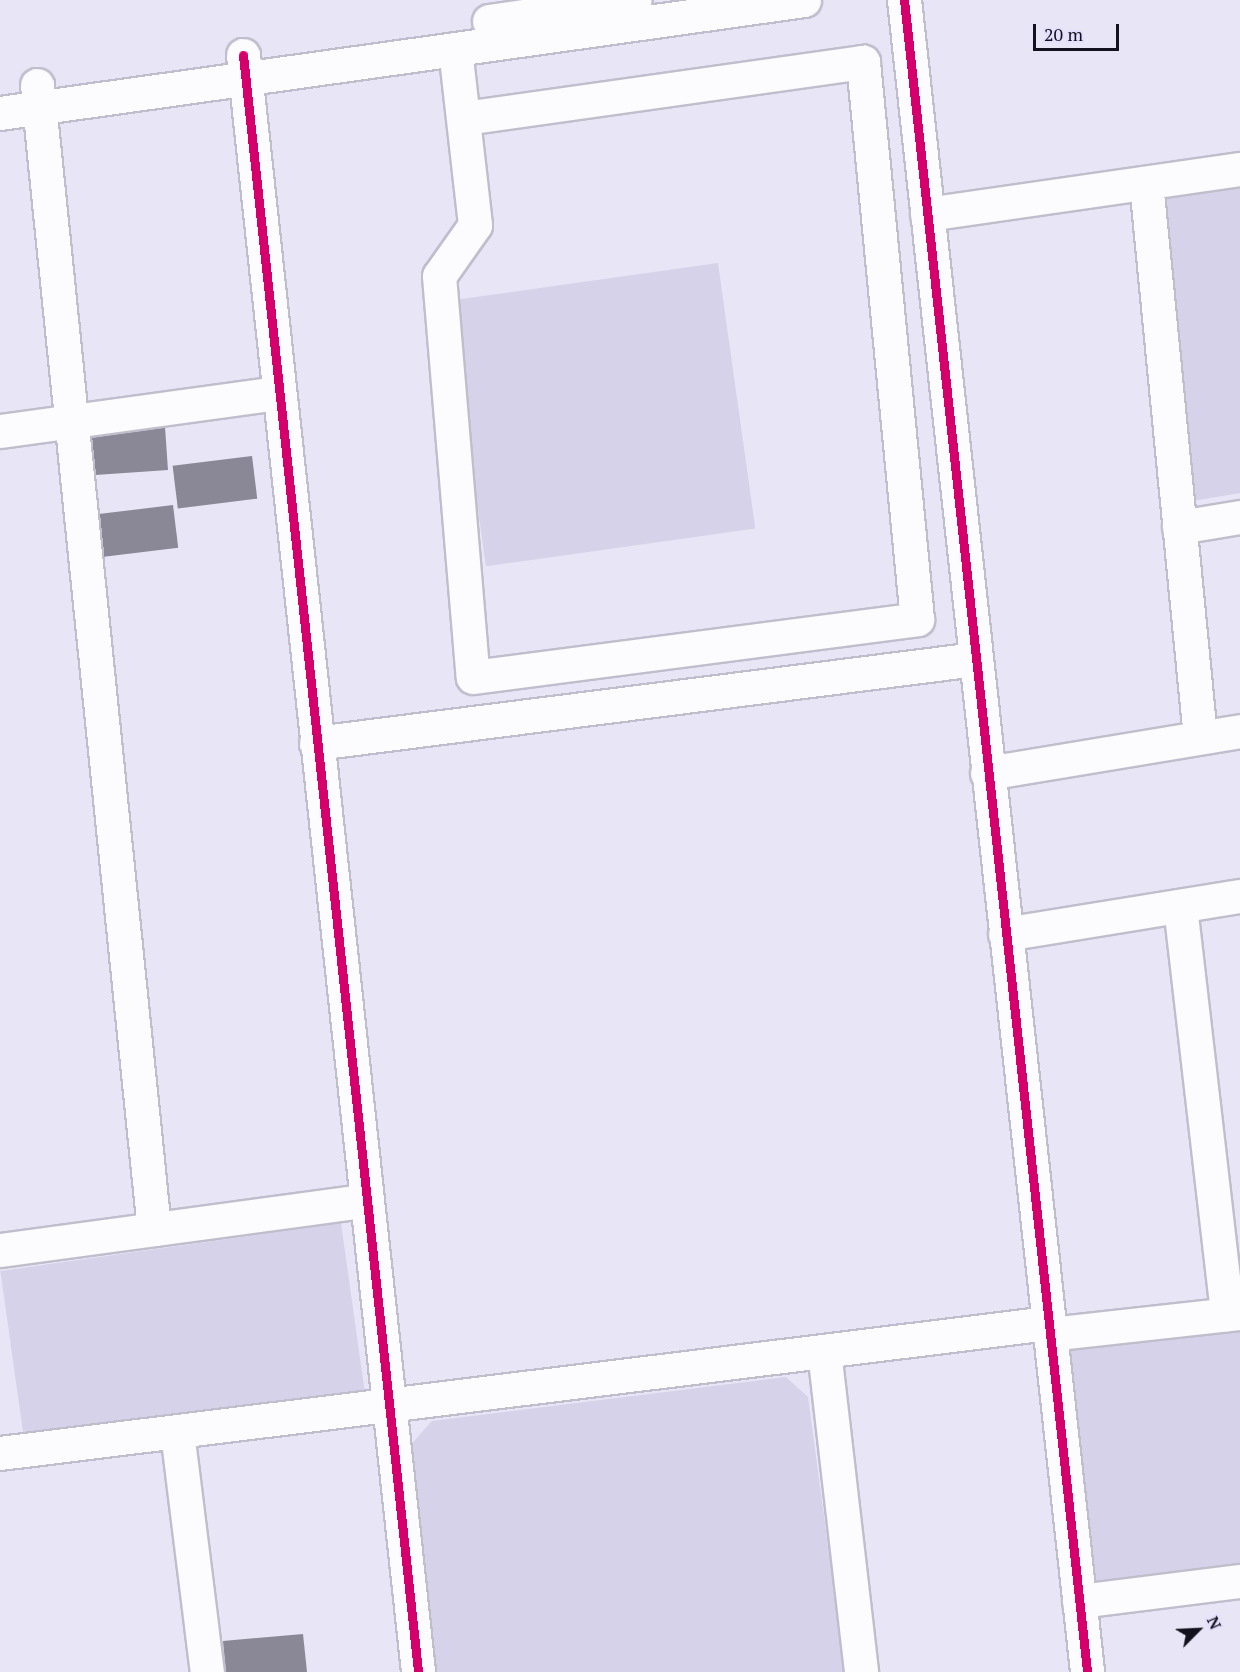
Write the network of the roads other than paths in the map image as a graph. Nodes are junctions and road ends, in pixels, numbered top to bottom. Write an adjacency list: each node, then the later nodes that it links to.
1 (634, 0): 4 (street)
2 (804, 0): 5 (street)
3 (904, 0): 14 (street)
4 (561, 5): 5 (street)
5 (525, 18): 6 (street); 7 (street)
6 (454, 49): 7 (street); 11 (street)
7 (244, 67): 9 (street); 15 (street)
8 (0, 90): 9 (street)
9 (38, 96): 10 (street); 16 (street)
10 (0, 113)
11 (464, 118): 11 (street)
12 (1240, 169): 13 (street)
13 (1146, 183): 14 (street); 19 (street)
14 (927, 214): 20 (street)
15 (278, 393): 16 (street); 23 (street)
16 (71, 421): 17 (street); 29 (street)
17 (0, 431)
18 (1240, 517): 19 (street)
19 (1179, 527): 22 (street)
20 (975, 659): 23 (street); 24 (street)
21 (1240, 731): 22 (street)
22 (1200, 737): 24 (street)
23 (316, 743): 28 (street)
24 (987, 773): 27 (street)
25 (1240, 896): 26 (street)
26 (1180, 906): 27 (street); 31 (street)
27 (1005, 934): 32 (street)
28 (364, 1201): 29 (street); 34 (street)
29 (154, 1229): 30 (street)
30 (0, 1250)
31 (1234, 1313): 32 (street)
32 (1048, 1328): 33 (street); 38 (street)
33 (824, 1350): 34 (street); 41 (street)
34 (386, 1406): 35 (street); 40 (street)
35 (177, 1431): 36 (street); 39 (street)
36 (0, 1453)
37 (1240, 1581): 38 (street)
38 (1079, 1601): 42 (street)
39 (207, 1672)
40 (418, 1672)
41 (861, 1672)
42 (1087, 1672)

